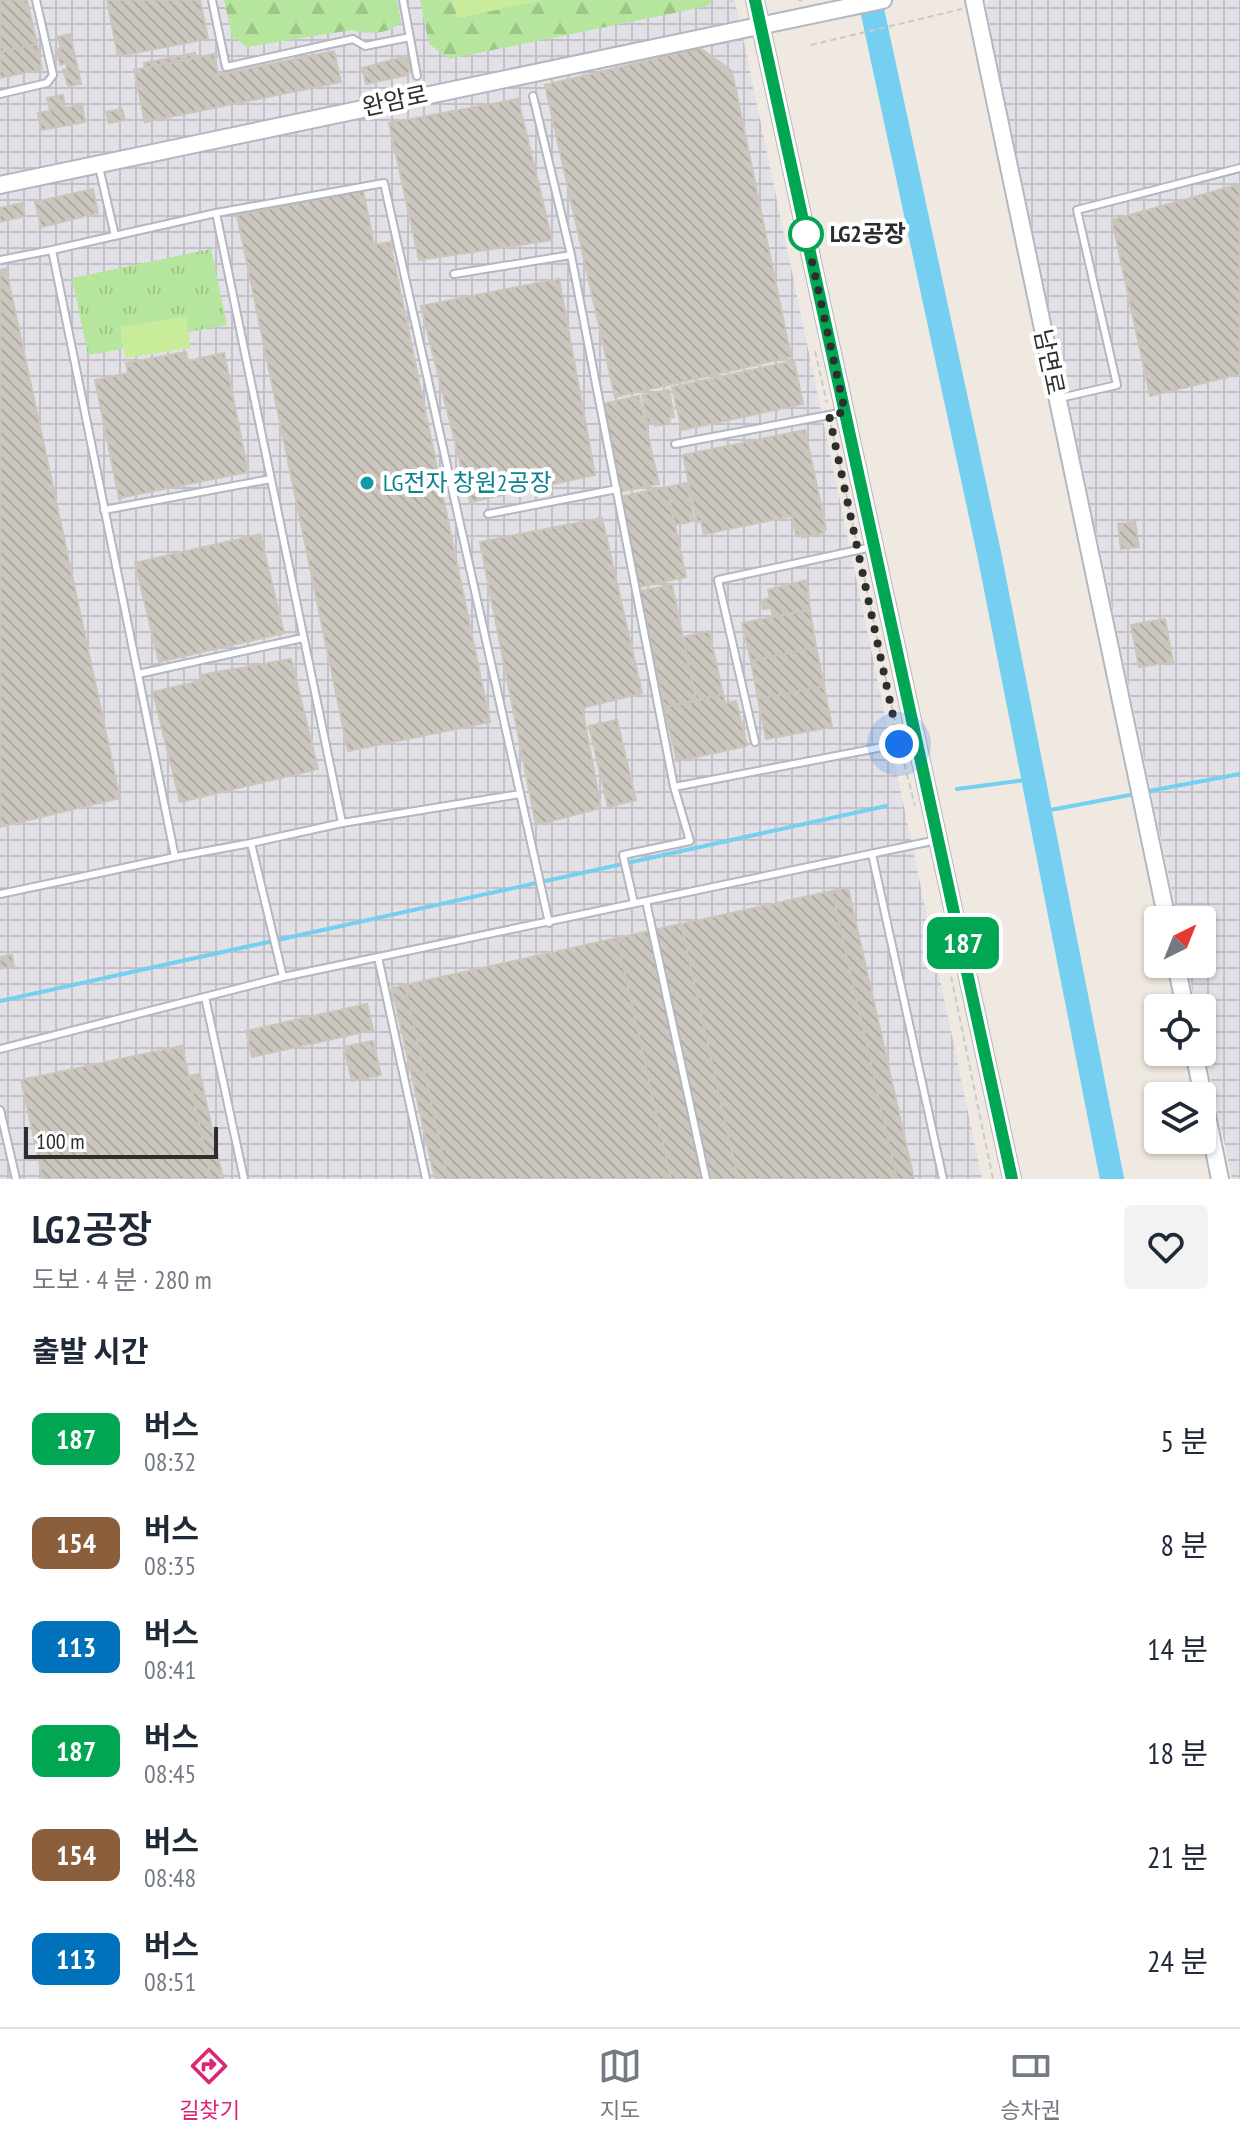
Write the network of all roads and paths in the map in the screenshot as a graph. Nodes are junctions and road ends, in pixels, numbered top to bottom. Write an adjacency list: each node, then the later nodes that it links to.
1 (36, 0): 11 (lane)
2 (212, 0): 8 (lane)
3 (403, 0): 8 (lane)
4 (755, 0): 7 (street)
5 (883, 0): 7 (street, 완암로)
6 (969, 4): 9 (path); 23 (street, 남면로)
7 (760, 26): 13 (street, 완암로); 24 (street)
8 (410, 37): 10 (lane)
9 (811, 45)
10 (417, 76)
11 (0, 94)
12 (533, 96): 19 (lane)
13 (98, 164): 15 (street, 완암로); 17 (lane)
14 (1240, 168): 23 (lane)
15 (0, 185)
16 (216, 213): 17 (lane); 26 (lane); 36 (lane)
17 (115, 236): 18 (lane)
18 (52, 250): 20 (lane); 28 (lane)
19 (571, 255): 21 (lane); 27 (lane)
20 (0, 260)
21 (454, 274)
22 (812, 337): 24 (path)
23 (1057, 399): 46 (street, 남면로)
24 (837, 413): 25 (lane); 30 (street); 30 (path)
25 (675, 444)
26 (271, 479): 28 (lane); 31 (lane)
27 (617, 489): 29 (lane); 35 (lane)
28 (104, 510): 32 (lane)
29 (488, 514)
30 (866, 548): 33 (lane); 34 (street); 34 (path)
31 (303, 638): 32 (lane); 38 (lane)
32 (138, 674): 42 (lane)
33 (755, 742)
34 (908, 742): 35 (lane); 37 (path); 39 (street)
35 (674, 787): 45 (lane)
36 (520, 794): 38 (lane); 48 (lane)
37 (917, 815)
38 (342, 823): 40 (lane)
39 (941, 839): 41 (lane); 61 (street)
40 (251, 843): 42 (lane); 50 (lane)
41 (872, 854): 44 (lane); 59 (lane)
42 (175, 857): 43 (lane)
43 (0, 894)
44 (646, 901): 45 (lane); 58 (lane)
45 (634, 903): 48 (lane)
46 (1164, 906)
47 (939, 919): 60 (path)
48 (549, 923): 49 (lane)
49 (378, 957): 50 (lane); 57 (lane)
50 (283, 977): 51 (lane)
51 (205, 997): 52 (lane); 56 (lane)
52 (0, 1049)
53 (1197, 1066): 62 (street)
54 (0, 1110): 55 (lane)
55 (16, 1179)
56 (244, 1179)
57 (426, 1179)
58 (706, 1179)
59 (943, 1179)
60 (993, 1179)
61 (1012, 1179)
62 (1220, 1179)

